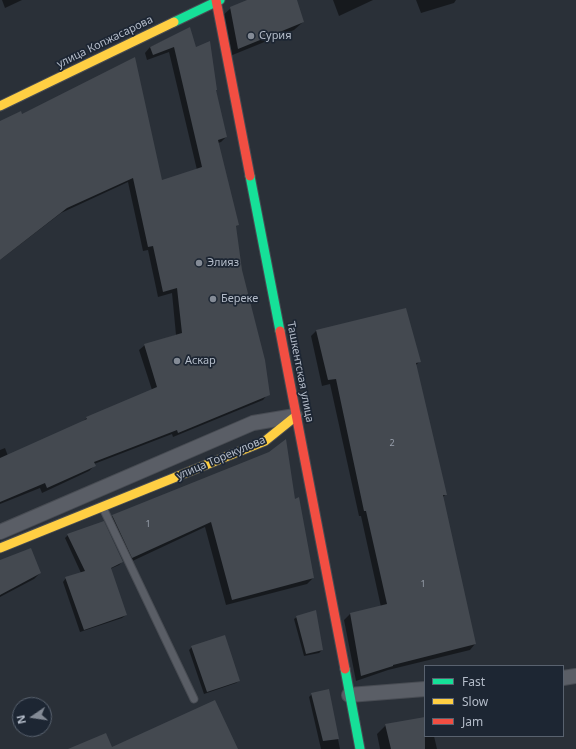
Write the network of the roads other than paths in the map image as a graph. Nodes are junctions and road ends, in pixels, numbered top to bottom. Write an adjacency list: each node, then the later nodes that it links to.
1 (218, 1): 2 (main road, улица Копжасарова); 3 (main road, Ташкентская улица)
2 (0, 106)
3 (296, 416): 4 (main road, улица Торекулова); 5 (street, улица Торекулова); 10 (main road, Ташкентская улица)
4 (102, 506): 6 (main road, улица Торекулова); 11 (lane)
5 (0, 532)
6 (0, 548)
7 (576, 676): 8 (street)
8 (564, 678)
9 (424, 688): 10 (street)
10 (349, 695): 12 (main road, Ташкентская улица)
11 (194, 699)
12 (360, 749)

